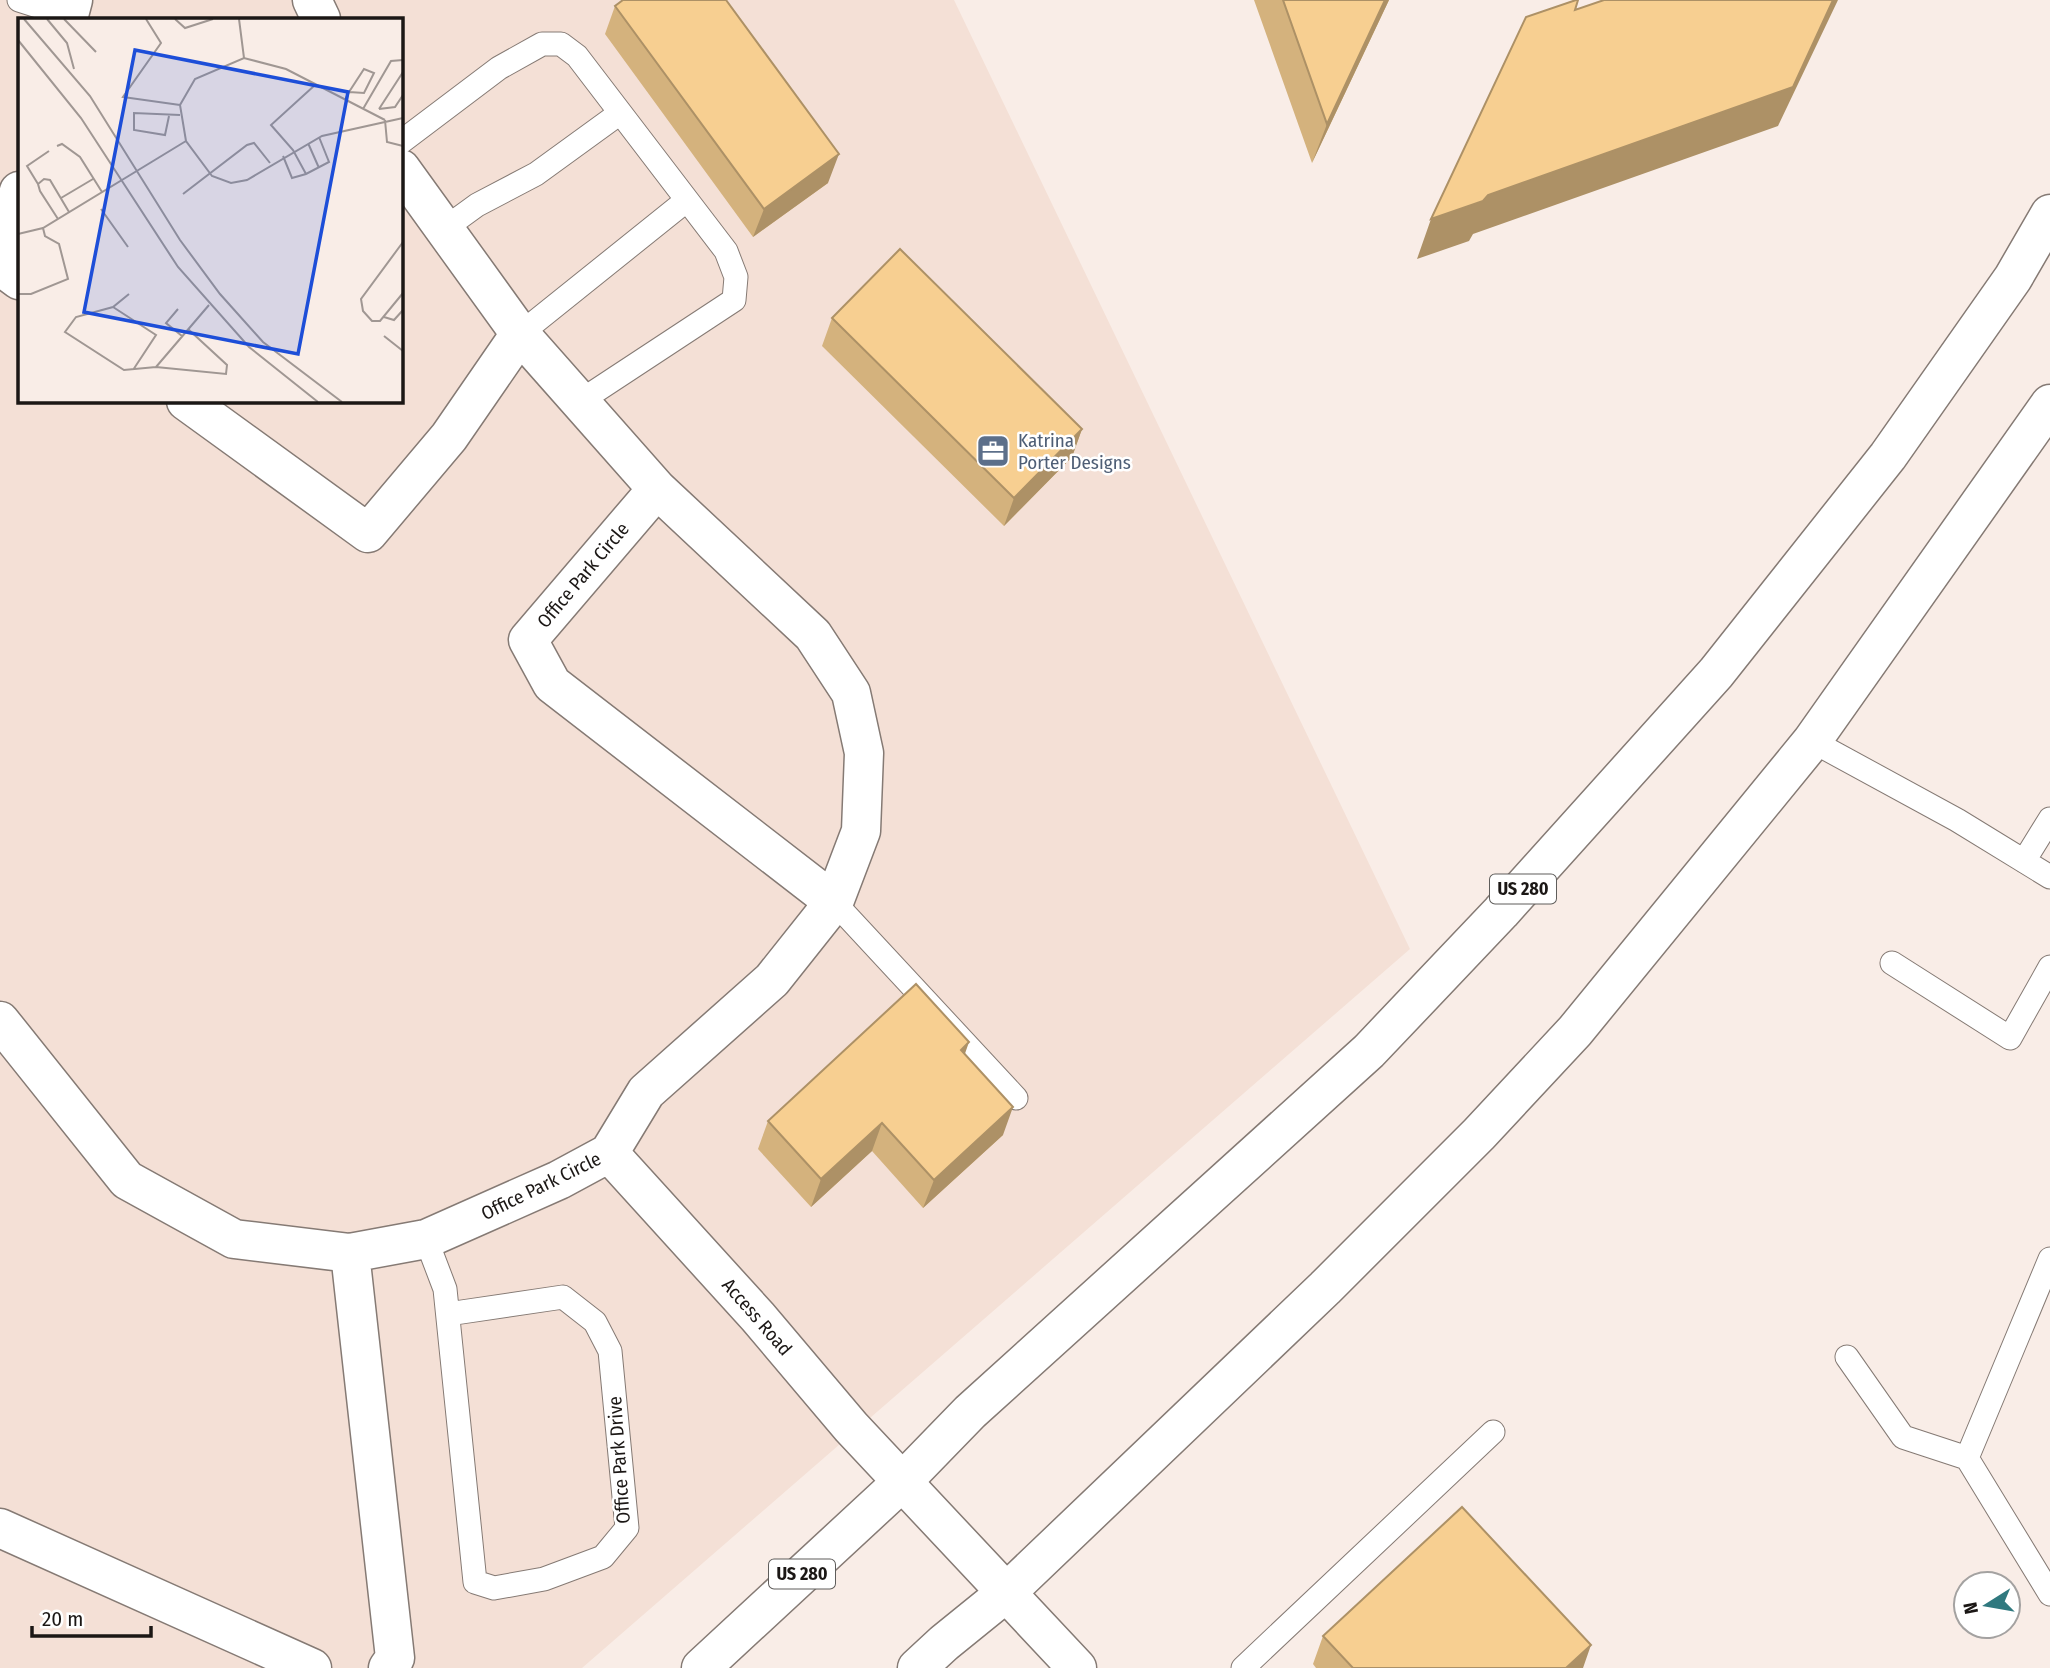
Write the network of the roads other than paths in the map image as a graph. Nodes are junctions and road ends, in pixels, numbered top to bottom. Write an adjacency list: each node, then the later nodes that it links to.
1 (19, 0): 3 (lane)
2 (312, 0): 4 (main road)
3 (70, 12)
4 (321, 18)
5 (620, 113): 6 (lane); 9 (lane); 11 (lane)
6 (402, 141)
7 (402, 170): 11 (main road, Office Park Circle)
8 (18, 194): 12 (main road)
9 (688, 200): 15 (lane); 17 (lane)
10 (2050, 214): 37 (main road, US 280)
11 (444, 229): 15 (main road, Office Park Circle)
12 (0, 253)
13 (0, 266): 14 (main road)
14 (18, 279)
15 (520, 334): 16 (main road); 17 (main road, Office Park Circle)
16 (187, 402)
17 (579, 402): 19 (main road, Office Park Circle)
18 (2050, 404): 20 (main road)
19 (657, 489): 24 (main road, Office Park Circle); 24 (main road, Office Park Circle)
20 (1812, 741): 22 (lane); 39 (main road)
21 (2050, 819): 22 (lane)
22 (2024, 861): 23 (lane)
23 (2050, 877)
24 (834, 902): 28 (lane); 29 (main road, Office Park Circle)
25 (1892, 963): 26 (lane)
26 (2050, 967)
27 (0, 1021): 31 (main road, Office Park Circle)
28 (1016, 1098)
29 (609, 1153): 30 (main road, Office Park Circle); 37 (main road, Access Road)
30 (426, 1239): 31 (main road, Office Park Circle); 33 (lane, Office Park Drive)
31 (350, 1253): 42 (main road)
32 (2050, 1259): 36 (lane)
33 (448, 1314): 33 (lane, Office Park Drive)
34 (1847, 1357): 36 (lane)
35 (1493, 1432): 46 (lane)
36 (1967, 1458): 40 (lane)
37 (903, 1481): 39 (main road); 43 (main road, US 280)
38 (0, 1528): 41 (main road)
39 (1007, 1592): 44 (main road); 45 (main road)
40 (2050, 1594)
41 (312, 1668)
42 (388, 1668)
43 (701, 1668)
44 (917, 1668)
45 (1077, 1668)
46 (1243, 1668)

